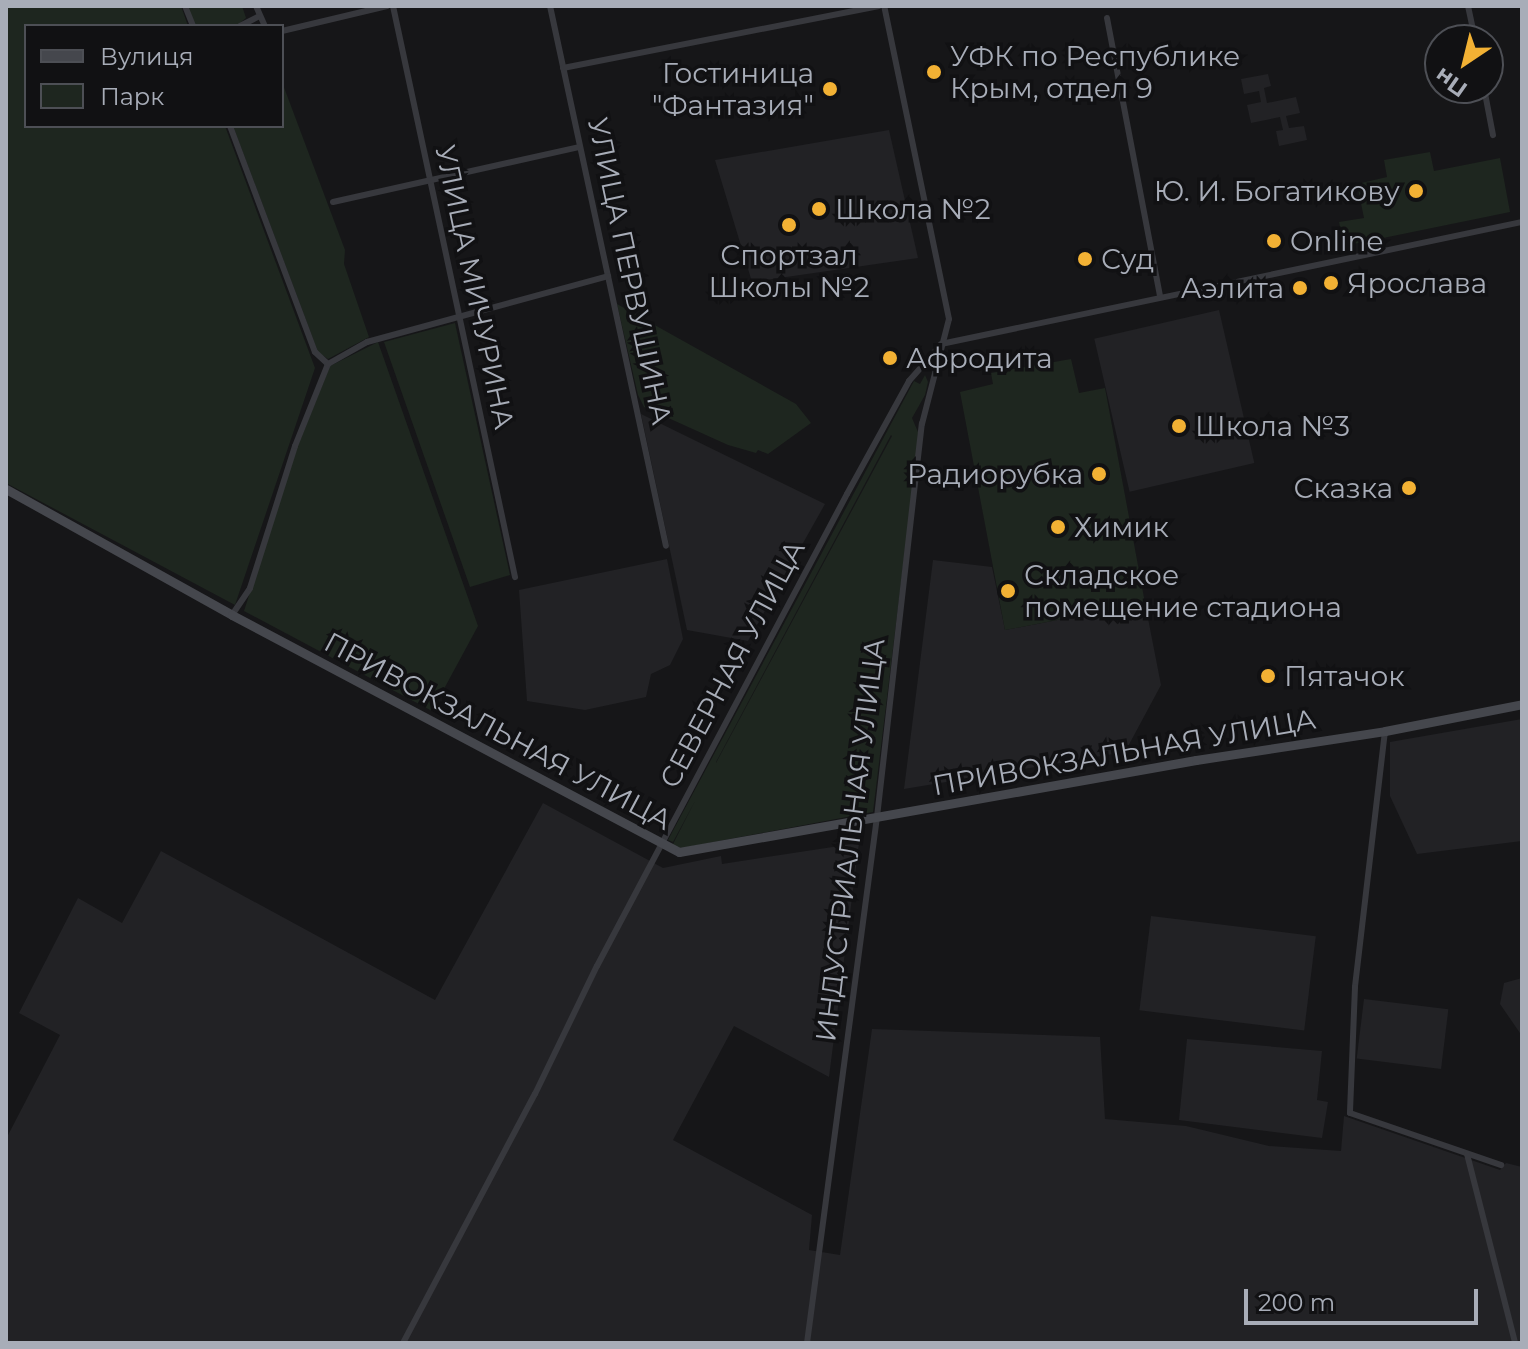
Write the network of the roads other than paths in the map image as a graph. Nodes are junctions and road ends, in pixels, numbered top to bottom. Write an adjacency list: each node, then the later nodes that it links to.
1 (256, 6): 6 (street)
2 (387, 6): 10 (street)
3 (393, 6): 16 (street, УЛИЦА МИЧУРИНА)
4 (550, 6): 11 (street, УЛИЦА ПЕРВУШИНА)
5 (882, 6): 11 (street); 22 (street, ИНДУСТРИАЛЬНАЯ УЛИЦА)
6 (258, 17): 8 (street); 9 (street)
7 (1107, 18): 20 (street)
8 (244, 24)
9 (263, 24)
10 (284, 31)
11 (563, 68): 15 (street, УЛИЦА ПЕРВУШИНА)
12 (1487, 104): 14 (street)
13 (231, 128): 23 (street)
14 (1493, 135)
15 (580, 147): 16 (street); 19 (street, УЛИЦА ПЕРВУШИНА)
16 (431, 181): 17 (street); 21 (street, УЛИЦА МИЧУРИНА)
17 (333, 202)
18 (1522, 222): 20 (street)
19 (608, 276): 21 (street); 25 (street, УЛИЦА ПЕРВУШИНА)
20 (1160, 297): 22 (street)
21 (458, 318): 23 (street); 26 (street, УЛИЦА МИЧУРИНА)
22 (941, 344): 30 (street, ИНДУСТРИАЛЬНАЯ УЛИЦА); 31 (street, СЕВЕРНАЯ УЛИЦА)
23 (328, 364): 27 (street)
24 (6, 489): 27 (main road, ПРИВОКЗАЛЬНАЯ УЛИЦА)
25 (666, 546)
26 (515, 577)
27 (232, 615): 31 (main road, ПРИВОКЗАЛЬНАЯ УЛИЦА)
28 (1522, 704): 29 (main road, ПРИВОКЗАЛЬНАЯ УЛИЦА)
29 (1385, 731): 30 (main road, ПРИВОКЗАЛЬНАЯ УЛИЦА); 32 (street)
30 (877, 817): 31 (main road, ПРИВОКЗАЛЬНАЯ УЛИЦА); 35 (street, ИНДУСТРИАЛЬНАЯ УЛИЦА)
31 (662, 844): 34 (street, СЕВЕРНАЯ УЛИЦА)
32 (1467, 1154): 33 (street); 36 (street)
33 (1501, 1165)
34 (403, 1343)
35 (807, 1343)
36 (1515, 1343)

